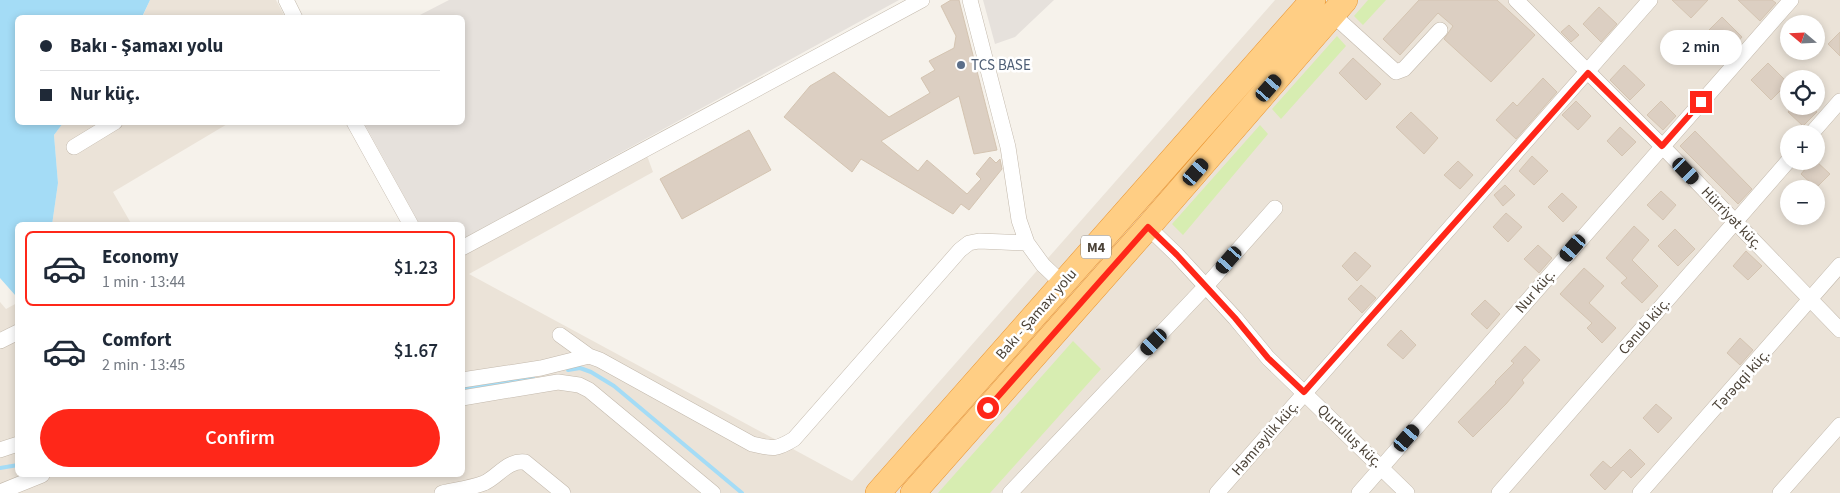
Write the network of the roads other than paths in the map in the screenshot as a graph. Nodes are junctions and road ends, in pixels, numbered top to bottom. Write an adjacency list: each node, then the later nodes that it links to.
1 (286, 0): 8 (street)
2 (922, 0): 23 (street)
3 (970, 0): 22 (street)
4 (1516, 0): 10 (street, Hürriyət küç.)
5 (1650, 0): 10 (street, Həmrəylik küç.)
6 (1791, 0): 15 (street, Nur küç.)
7 (1330, 5): 9 (street); 21 (highway, Bakı - Şamaxı yolu / M4); 25 (highway, Bakı - Şamaxı yolu / M4)
8 (292, 15)
9 (1440, 30)
10 (1588, 73): 15 (street, Hürriyət küç.); 36 (street, Həmrəylik küç.)
11 (1840, 101): 14 (street)
12 (110, 125): 16 (street)
13 (356, 125): 20 (street)
14 (1819, 125)
15 (1662, 146): 19 (street, Hürriyət küç.); 41 (street, Nur küç.)
16 (74, 147)
17 (1780, 170): 19 (street, Cənub küç.)
18 (1275, 208): 26 (street)
19 (1735, 221): 27 (street, Hürriyət küç.); 54 (street, Cənub küç.)
20 (409, 222)
21 (1148, 227): 26 (street, Qurtuluş küç.); 49 (highway, Bakı - Şamaxı yolu / M4)
22 (1027, 243): 25 (street); 32 (street)
23 (465, 246)
24 (1840, 265): 27 (street, Tərəqqi küç.)
25 (1063, 284): 48 (highway, Bakı - Şamaxı yolu / M4)
26 (1206, 286): 36 (street, Qurtuluş küç.); 50 (street)
27 (1810, 300): 28 (street, Hürriyət küç.); 55 (street, Tərəqqi küç.)
28 (1840, 330)
29 (15, 334): 31 (street)
30 (560, 335): 32 (street)
31 (0, 341)
32 (589, 356): 33 (street)
33 (555, 365): 34 (street); 35 (street)
34 (465, 380)
35 (558, 382): 37 (street); 47 (street)
36 (1304, 392): 41 (street, Qurtuluş küç.); 51 (street, Həmrəylik küç.)
37 (465, 398)
38 (1840, 425): 56 (street)
39 (15, 445): 40 (street)
40 (0, 450)
41 (1382, 467): 52 (street, Nur küç.); 53 (street, Qurtuluş küç.)
42 (37, 477): 44 (street)
43 (488, 488): 45 (street); 46 (street)
44 (0, 492)
45 (442, 493)
46 (564, 493)
47 (712, 493)
48 (878, 493)
49 (913, 493)
50 (1010, 493)
51 (1217, 493)
52 (1359, 493)
53 (1407, 493)
54 (1500, 493)
55 (1640, 493)
56 (1780, 493)

